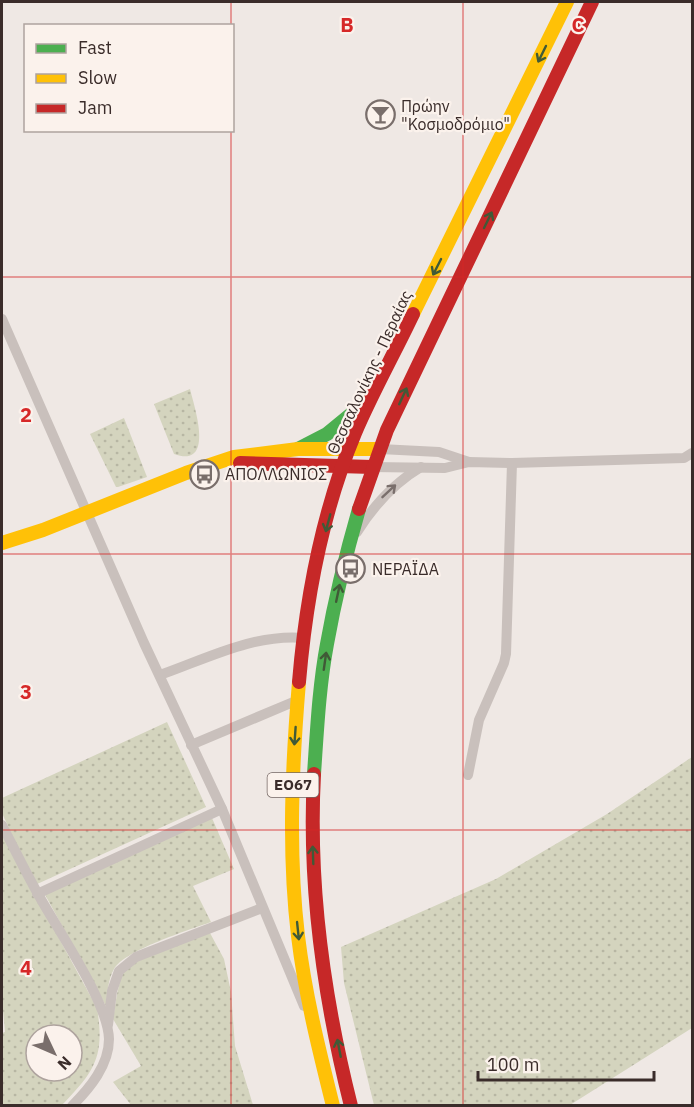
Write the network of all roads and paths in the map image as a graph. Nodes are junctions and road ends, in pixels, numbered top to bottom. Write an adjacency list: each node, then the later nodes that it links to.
1 (567, 2): 4 (main road, Θεσσαλονίκης - Περαίας, one-way to 4)
2 (592, 2): 6 (main road, one-way to 2)
3 (2, 319): 15 (street)
4 (373, 395): 5 (main road); 7 (main road, Θεσσαλονίκης - Περαίας)
5 (298, 449): 7 (main road); 10 (main road)
6 (380, 449): 7 (main road); 9 (street); 13 (main road)
7 (349, 450): 12 (main road, Θεσσαλονίκης - Περαίας)
8 (693, 453): 11 (street)
9 (470, 462): 11 (street); 14 (street)
10 (219, 463): 12 (main road); 15 (main road)
11 (512, 463): 22 (street)
12 (343, 467): 13 (main road); 18 (main road, Θεσσαλονίκης - Περαίας / ΕΟ67, one-way to 18)
13 (372, 467): 14 (street); 17 (main road, ΕΟ67)
14 (422, 467): 17 (street, one-way to 14)
15 (87, 513): 16 (main road); 19 (street)
16 (2, 543)
17 (346, 557): 31 (main road, ΕΟ67, one-way to 17)
18 (305, 638): 19 (street); 20 (main road, Θεσσαλονίκης - Περαίας / ΕΟ67)
19 (160, 675): 21 (street)
20 (298, 700): 21 (street); 28 (main road, Θεσσαλονίκης - Περαίας / ΕΟ67, one-way to 28)
21 (191, 745): 23 (street)
22 (468, 774)
23 (222, 809): 25 (street); 26 (street)
24 (2, 825): 25 (street)
25 (38, 894): 27 (street)
26 (262, 908): 27 (street); 28 (street)
27 (108, 1028): 29 (street)
28 (314, 1029): 30 (main road, Θεσσαλονίκης - Περαίας / ΕΟ67)
29 (72, 1106)
30 (333, 1106)
31 (351, 1106)

